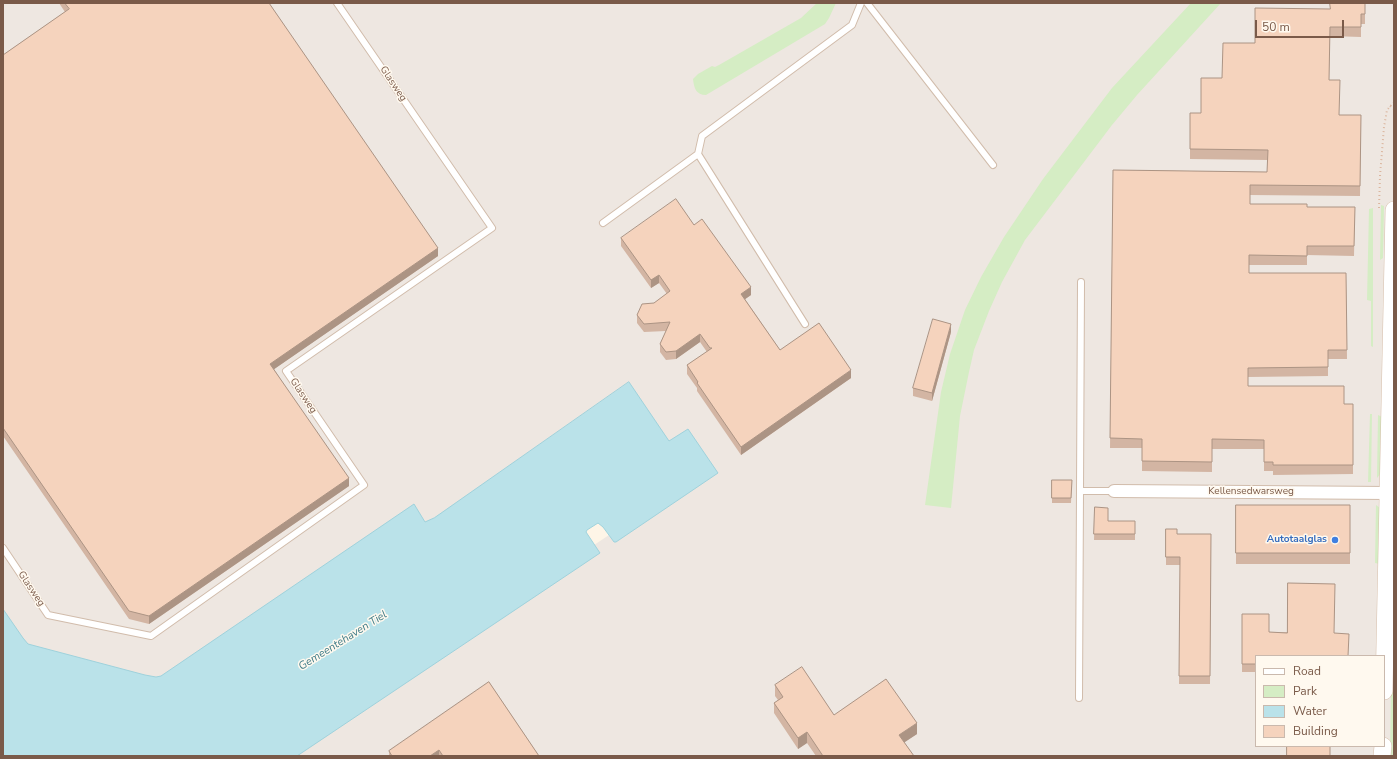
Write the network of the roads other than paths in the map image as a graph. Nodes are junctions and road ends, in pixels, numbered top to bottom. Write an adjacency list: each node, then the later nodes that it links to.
1 (337, 3): 13 (lane, Glasweg)
2 (861, 3): 4 (lane)
3 (867, 3): 5 (lane)
4 (698, 154): 7 (lane); 9 (lane)
5 (993, 165)
6 (1394, 210): 12 (main road)
7 (603, 223)
8 (1081, 282): 10 (lane)
9 (806, 324)
10 (1080, 491): 11 (lane); 15 (lane)
11 (1114, 491): 12 (street, Kellensedwarsweg)
12 (1389, 493): 14 (main road)
13 (3, 548)
14 (1385, 655)
15 (1079, 698)

